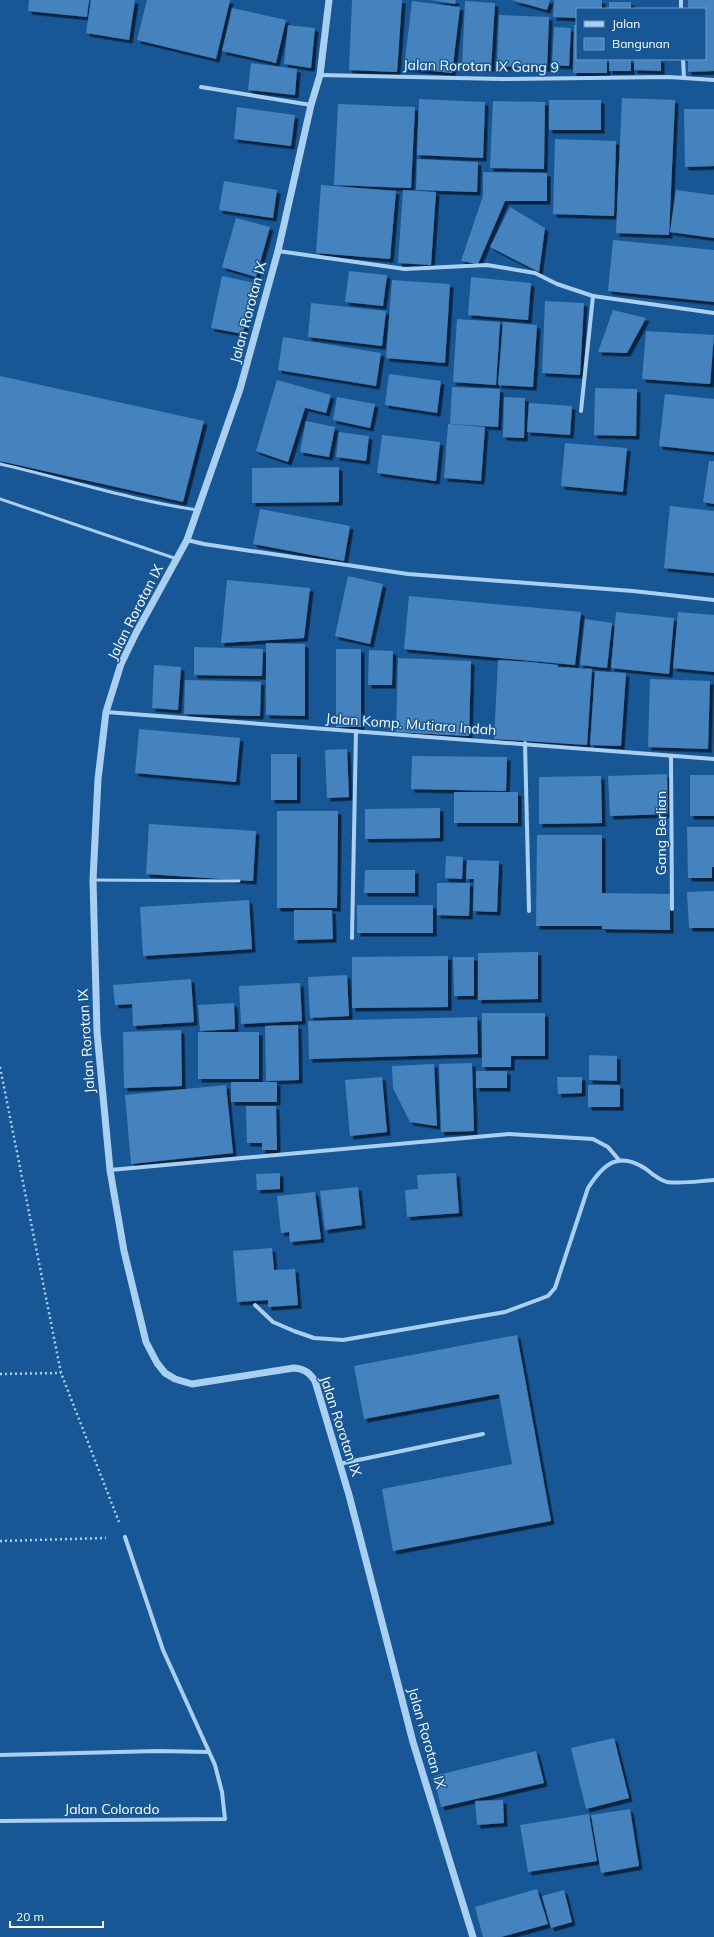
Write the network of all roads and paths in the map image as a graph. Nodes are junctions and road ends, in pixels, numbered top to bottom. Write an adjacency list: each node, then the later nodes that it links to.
1 (329, 0): 3 (street, Jalan Rorotan IX)
2 (683, 60): 4 (street)
3 (320, 75): 4 (street, Jalan Rorotan IX Gang 9); 7 (street, Jalan Rorotan IX)
4 (684, 78): 5 (street, Jalan Rorotan IX Gang 9)
5 (714, 80)
6 (201, 87): 7 (street)
7 (311, 105): 8 (street, Jalan Rorotan IX)
8 (278, 251): 9 (street); 14 (street, Jalan Rorotan IX)
9 (593, 296): 10 (street); 11 (street)
10 (714, 313)
11 (581, 411)
12 (0, 464): 14 (lane)
13 (0, 499): 16 (lane)
14 (197, 510): 15 (street, Jalan Rorotan IX)
15 (187, 540): 16 (street, Jalan Rorotan IX); 17 (street)
16 (177, 559): 18 (street, Jalan Rorotan IX)
17 (714, 600)
18 (106, 712): 19 (street, Jalan Komp. Mutiara Indah); 23 (street, Jalan Rorotan IX)
19 (356, 731): 20 (street, Jalan Komp. Mutiara Indah); 27 (street)
20 (525, 743): 21 (street, Jalan Komp. Mutiara Indah); 26 (street)
21 (671, 757): 22 (street, Jalan Komp. Mutiara Indah); 25 (street, Gang Berlian)
22 (714, 759)
23 (93, 880): 24 (lane); 30 (street, Jalan Rorotan IX)
24 (239, 881)
25 (672, 909)
26 (529, 911)
27 (352, 938)
28 (0, 1067): 33 (path)
29 (619, 1160): 30 (street); 31 (street); 32 (street)
30 (110, 1170): 36 (street, Jalan Rorotan IX)
31 (714, 1180)
32 (255, 1305)
33 (61, 1373): 34 (path); 37 (path)
34 (0, 1374)
35 (483, 1434): 36 (street)
36 (340, 1464): 42 (street, Jalan Rorotan IX)
37 (125, 1537): 38 (path); 39 (street)
38 (0, 1541)
39 (209, 1752): 40 (street); 41 (street, Jalan Colorado)
40 (0, 1755)
41 (0, 1821)
42 (473, 1937)

